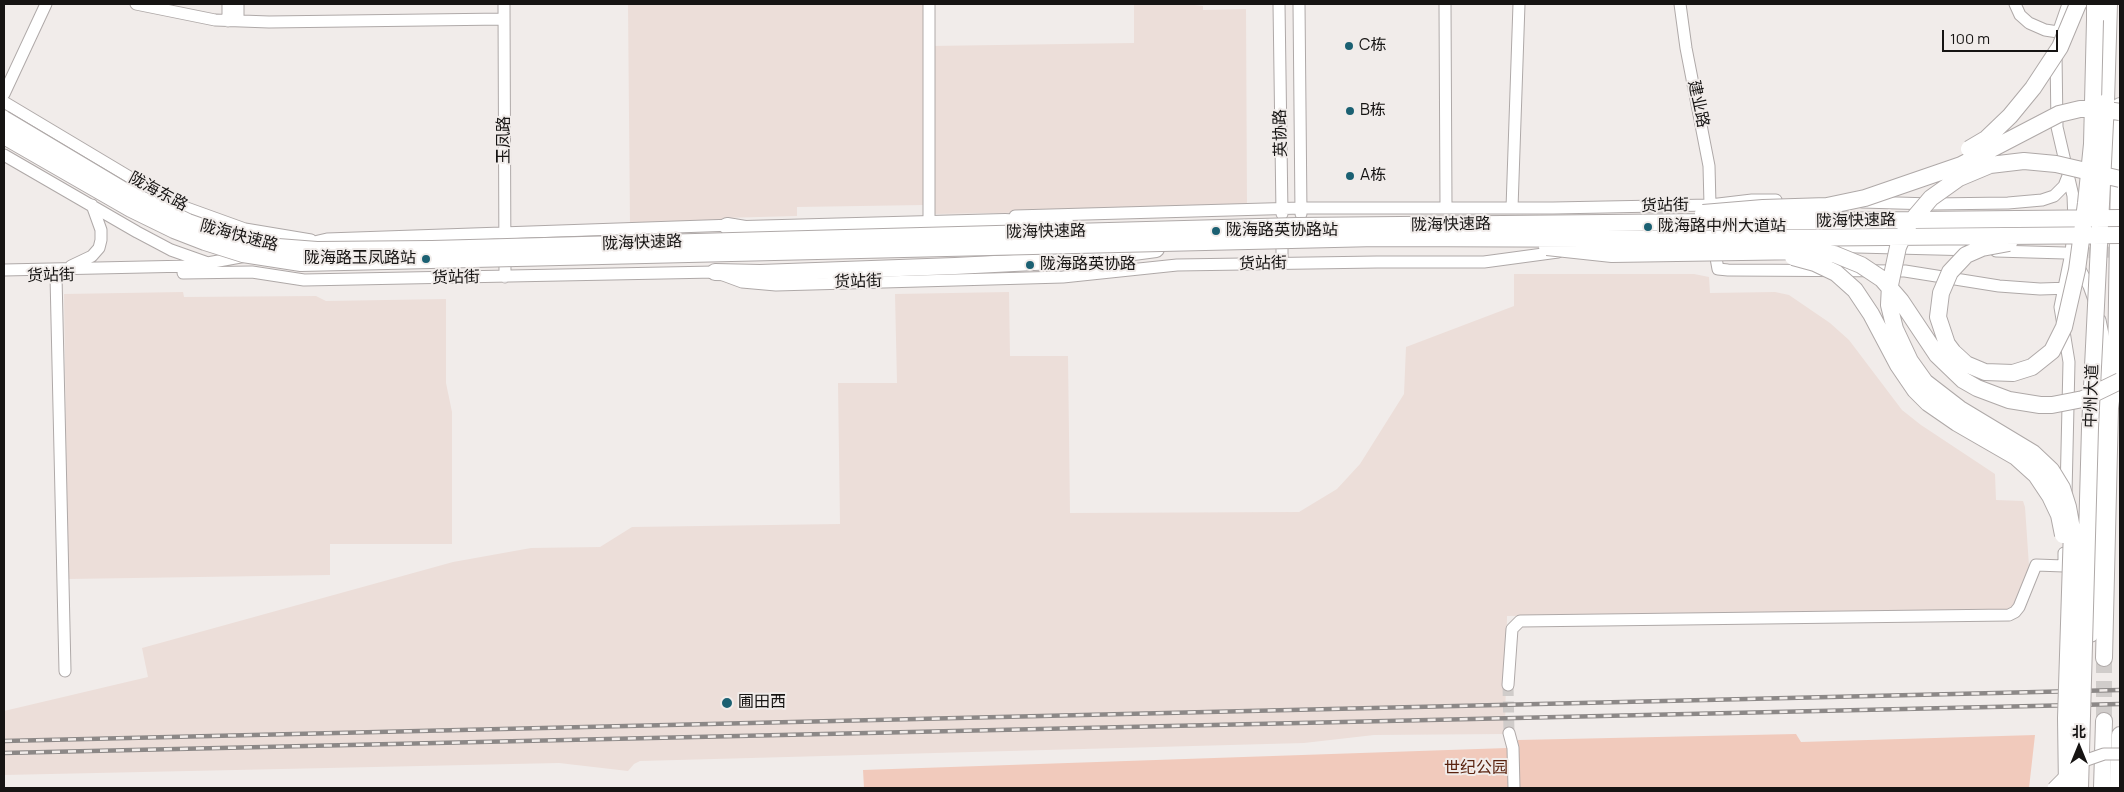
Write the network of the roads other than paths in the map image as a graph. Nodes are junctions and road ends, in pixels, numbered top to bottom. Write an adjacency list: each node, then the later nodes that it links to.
1 (46, 4): 20 (street)
2 (136, 4): 18 (street)
3 (228, 4): 18 (street)
4 (238, 4): 18 (street)
5 (504, 4): 17 (street, 玉凤路)
6 (929, 4): 37 (street)
7 (1279, 4): 35 (street, 英协路)
8 (1299, 4): 33 (street, 英协路)
9 (1445, 4): 32 (street)
10 (1518, 4): 34 (street)
11 (1680, 4): 31 (street, 建业路)
12 (2015, 4): 19 (street)
13 (2068, 4): 19 (street)
14 (2078, 4): 27 (highway, bridge)
15 (2109, 4): 22 (highway, 中州大道)
16 (2095, 12): 43 (highway, bridge)
17 (504, 20): 18 (street); 42 (street, 玉凤路)
18 (233, 21)
19 (2058, 32): 28 (street)
20 (4, 94)
21 (4, 102): 46 (street, 陇海东路)
22 (2113, 104): 65 (highway, 中州大道); 79 (highway, 中州大道, bridge)
23 (2120, 112): 27 (highway, bridge)
24 (4, 119): 41 (highway, 陇海快速路, bridge)
25 (4, 136): 47 (highway, 陇海快速路, bridge)
26 (4, 155): 30 (street)
27 (1929, 176): 39 (highway, bridge)
28 (2068, 176): 31 (street); 50 (street)
29 (2120, 178): 66 (highway, bridge)
30 (92, 206): 53 (street); 54 (street)
31 (1710, 206): 34 (street, 货站街); 36 (street)
32 (1446, 207): 33 (street, 货站街); 34 (street, 货站街)
33 (1301, 208): 35 (street, 货站街); 52 (street, 英协路)
34 (1512, 208)
35 (1282, 209): 37 (street, 货站街); 51 (street, 英协路)
36 (2064, 212)
37 (929, 217): 40 (street, 货站街)
38 (2120, 218): 39 (highway, 陇海快速路, bridge)
39 (1621, 223): 41 (highway, 陇海快速路, bridge)
40 (727, 226): 41 (highway, bridge); 42 (street, 货站街)
41 (1138, 230)
42 (505, 232): 46 (street, 货站街); 60 (street, 玉凤路)
43 (2078, 235): 44 (highway, 陇海快速路, bridge); 45 (highway, 陇海快速路, bridge)
44 (2120, 235)
45 (1476, 238): 47 (highway, 陇海快速路, bridge); 49 (highway, bridge)
46 (327, 239): 53 (street, 货站街)
47 (1208, 242): 57 (highway, bridge)
48 (1714, 246): 50 (street, 货站街); 52 (street, 货站街); 62 (street)
49 (1769, 251): 64 (highway, bridge); 66 (highway, bridge)
50 (2068, 253): 61 (street); 62 (street)
51 (1282, 263): 52 (street, 货站街); 57 (street, 货站街)
52 (1301, 263)
53 (210, 264): 54 (street, 货站街); 56 (street)
54 (66, 268): 55 (street, 货站街)
55 (4, 270)
56 (252, 272): 58 (street, 货站街); 60 (street, 货站街)
57 (715, 272): 60 (street, 货站街)
58 (56, 276): 59 (street, 货站街); 68 (street)
59 (4, 277)
60 (505, 277)
61 (2089, 286): 62 (street); 63 (street)
62 (2064, 289): 69 (street)
63 (2105, 344): 65 (street); 67 (street)
64 (2120, 381)
65 (2110, 408): 67 (highway, 中州大道)
66 (2070, 586): 70 (highway, bridge)
67 (2098, 658)
68 (65, 672)
69 (1508, 685)
70 (2066, 718): 77 (highway, bridge); 78 (highway, bridge)
71 (2097, 720): 80 (street); 81 (highway)
72 (1509, 733): 75 (street)
73 (2120, 735): 82 (highway)
74 (2120, 754): 76 (street, bridge)
75 (1514, 788)
76 (2053, 788)
77 (2058, 788)
78 (2067, 788)
79 (2080, 788)
80 (2088, 788)
81 (2102, 788)
82 (2118, 788)

